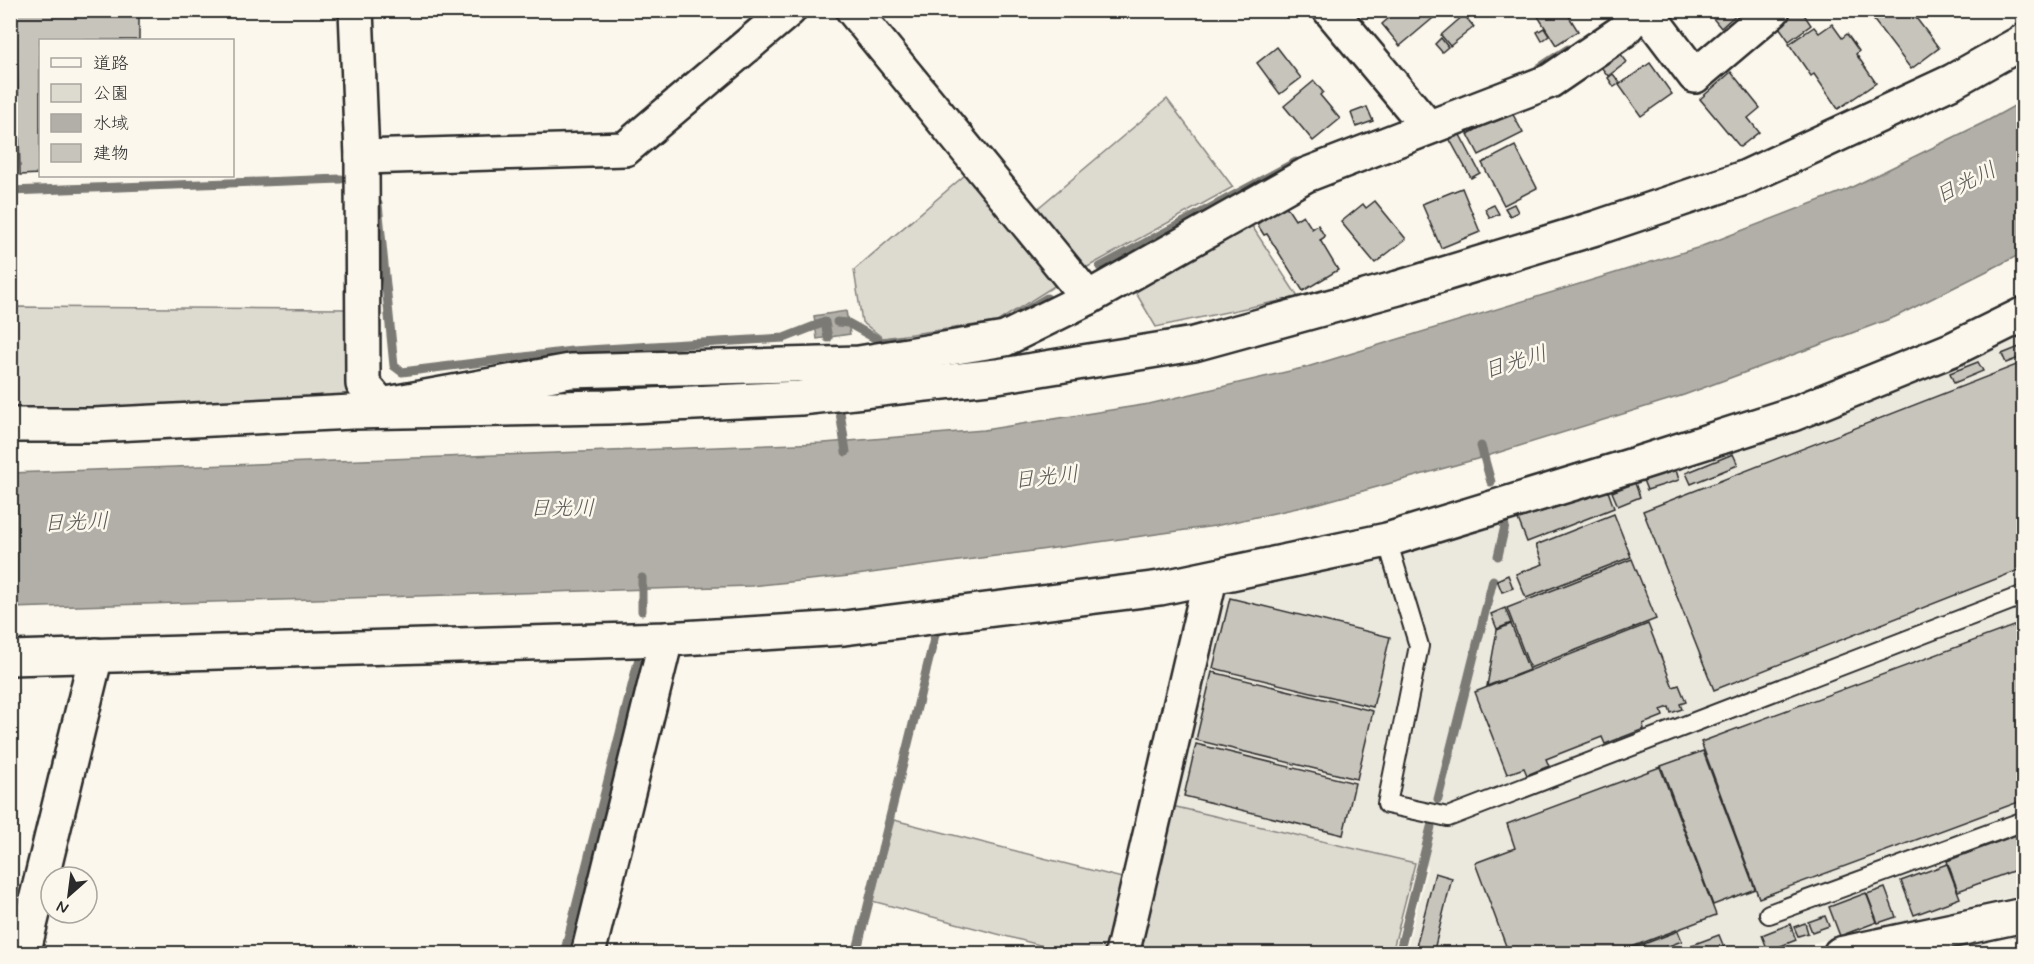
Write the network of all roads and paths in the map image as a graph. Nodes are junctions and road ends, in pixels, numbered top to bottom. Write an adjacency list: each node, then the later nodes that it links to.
1 (356, 10): 10 (street)
2 (789, 10): 10 (street)
3 (853, 10): 11 (street)
4 (1330, 10): 9 (street)
5 (1640, 10): 9 (street)
6 (1645, 10): 7 (street)
7 (1773, 10)
8 (2024, 41): 13 (street)
9 (1428, 127): 11 (street)
10 (362, 157): 11 (street)
11 (1088, 298)
12 (2024, 314): 14 (street)
13 (10, 425)
14 (1387, 540): 15 (street); 16 (lane)
15 (1210, 579): 17 (street); 25 (street)
16 (2024, 595)
17 (666, 639): 18 (street); 24 (street)
18 (96, 656): 19 (street); 23 (street)
19 (10, 658)
20 (2024, 821): 21 (lane)
21 (1769, 914)
22 (2024, 915): 26 (street)
23 (23, 954)
24 (588, 954)
25 (1122, 954)
26 (1840, 954)

